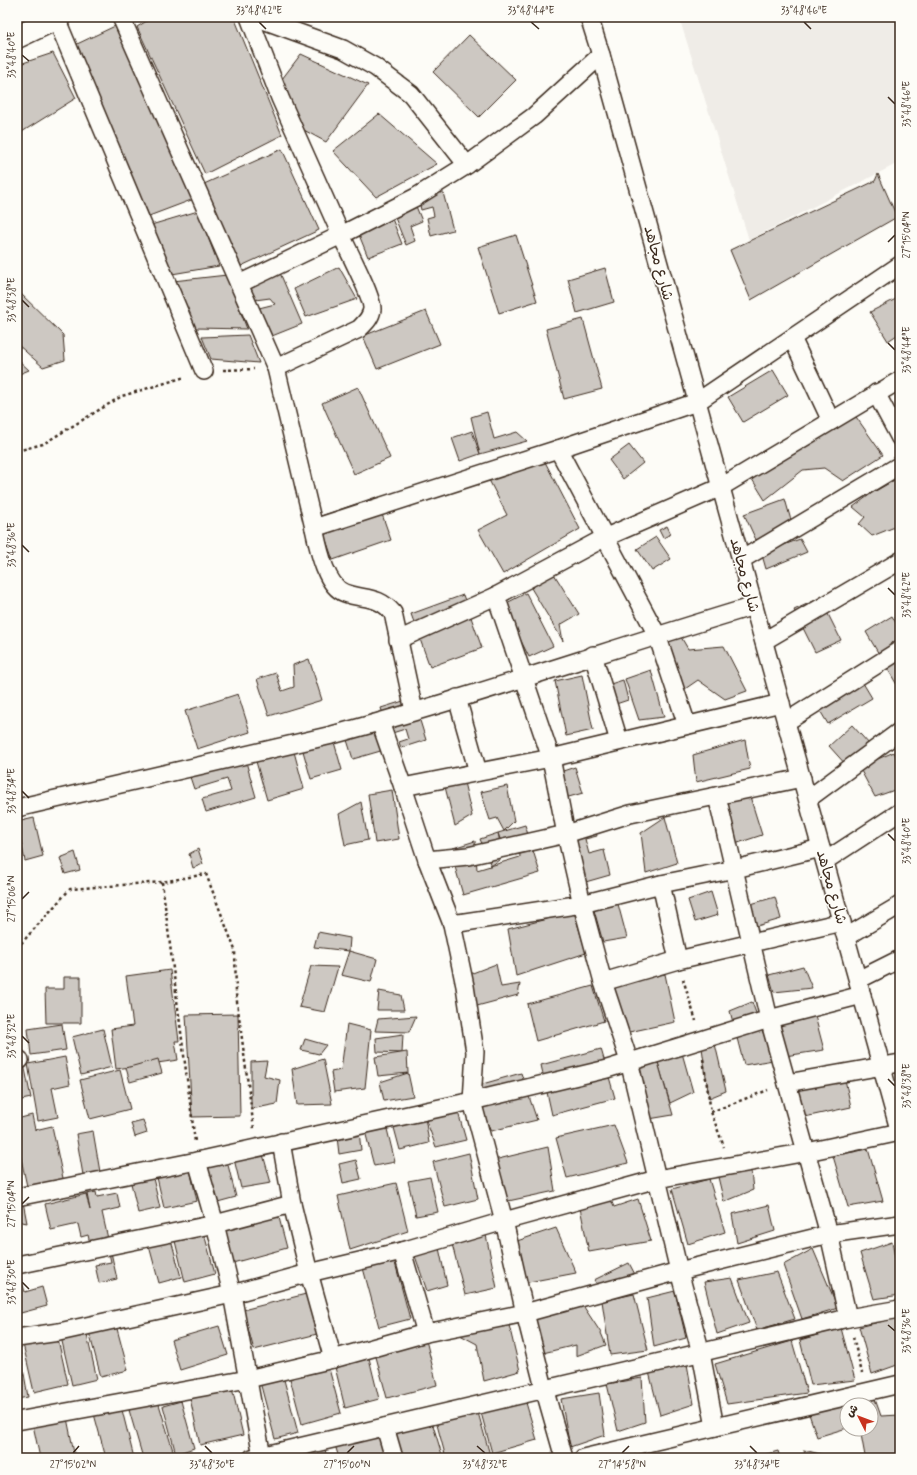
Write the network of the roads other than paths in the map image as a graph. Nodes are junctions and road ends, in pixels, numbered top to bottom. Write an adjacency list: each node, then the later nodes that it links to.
1 (121, 17): 11 (street)
2 (249, 17): 9 (street)
3 (255, 17): 8 (street)
4 (589, 17): 7 (street, شارع مجاهد)
5 (58, 18): 6 (street); 14 (street)
6 (17, 37)
7 (601, 55): 8 (street); 17 (street, شارع مجاهد)
8 (467, 165): 9 (street)
9 (341, 235): 11 (street); 13 (street)
10 (900, 265): 12 (street)
11 (239, 284): 13 (street)
12 (792, 338): 17 (street); 18 (street)
13 (276, 368): 23 (street)
14 (204, 371)
15 (900, 380): 16 (street)
16 (876, 393): 18 (street); 19 (street)
17 (697, 402): 20 (street); 22 (street, شارع مجاهد)
18 (831, 421): 22 (street)
19 (900, 438)
20 (558, 449): 23 (street); 24 (street)
21 (900, 465): 25 (street)
22 (721, 487): 24 (street); 25 (street, شارع مجاهد)
23 (314, 528): 30 (street)
24 (604, 538): 27 (street); 29 (street)
25 (741, 560): 28 (street, شارع مجاهد)
26 (900, 561): 31 (street)
27 (496, 596): 30 (street); 34 (street)
28 (754, 606): 29 (street); 31 (street, شارع مجاهد)
29 (656, 635): 33 (street); 40 (street)
30 (398, 640): 37 (street)
31 (764, 641): 36 (street, شارع مجاهد)
32 (900, 650): 39 (street)
33 (593, 656): 34 (street); 42 (street)
34 (524, 677): 35 (street); 43 (street)
35 (457, 698): 37 (street); 44 (street)
36 (781, 703): 39 (street, شارع مجاهد); 40 (street)
37 (414, 711): 38 (street)
38 (380, 722): 46 (street); 49 (street)
39 (786, 722): 45 (street, شارع مجاهد)
40 (687, 725): 42 (street)
41 (899, 734): 48 (street)
42 (618, 741): 43 (street)
43 (551, 758): 44 (street); 51 (street)
44 (478, 772): 46 (street)
45 (802, 778): 47 (street); 48 (street, شارع مجاهد)
46 (403, 787): 53 (street)
47 (717, 796): 51 (street); 54 (street)
48 (808, 800): 52 (street, شارع مجاهد)
49 (17, 808)
50 (900, 812): 52 (street)
51 (566, 834): 53 (street); 56 (street)
52 (823, 854): 54 (street); 59 (street, شارع مجاهد)
53 (427, 860): 58 (street)
54 (735, 869): 55 (street); 60 (street)
55 (661, 884): 56 (street); 62 (street)
56 (582, 904): 58 (street); 63 (street)
57 (900, 905): 59 (street)
58 (452, 924): 70 (street)
59 (844, 929): 60 (street); 64 (street, شارع مجاهد)
60 (750, 942): 62 (street); 65 (street)
61 (900, 959): 64 (street)
62 (678, 960): 63 (street)
63 (603, 982): 66 (street)
64 (860, 987): 65 (street); 68 (street, شارع مجاهد)
65 (769, 1019): 66 (street); 69 (street)
66 (629, 1061): 70 (street); 75 (street)
67 (900, 1063): 68 (street)
68 (882, 1066): 69 (street); 71 (street, شارع مجاهد)
69 (787, 1083): 73 (street)
70 (472, 1101): 72 (street); 78 (street)
71 (900, 1133): 73 (street)
72 (281, 1142): 74 (street); 77 (street)
73 (807, 1152): 75 (street); 81 (street)
74 (197, 1161): 76 (street); 79 (street)
75 (657, 1179): 78 (street); 84 (street)
76 (17, 1197)
77 (292, 1204): 79 (street); 85 (street)
78 (504, 1221): 82 (street); 88 (street)
79 (215, 1224): 83 (street); 86 (street)
80 (900, 1224): 81 (street)
81 (829, 1234): 84 (street); 89 (street)
82 (402, 1251): 85 (street); 90 (street)
83 (17, 1265)
84 (679, 1271): 88 (street); 92 (street)
85 (309, 1273): 86 (street); 93 (street)
86 (232, 1294): 91 (street); 94 (street)
87 (900, 1309): 89 (street)
88 (525, 1313): 90 (street); 96 (street)
89 (848, 1318): 92 (street)
90 (426, 1333): 93 (street)
91 (17, 1338)
92 (701, 1353): 96 (street); 99 (street)
93 (333, 1359): 94 (street)
94 (248, 1379): 97 (street); 100 (street)
95 (900, 1384): 99 (street)
96 (544, 1388): 98 (street); 102 (street)
97 (17, 1421)
98 (385, 1427): 100 (street); 101 (street)
99 (715, 1427): 103 (street)
100 (257, 1457)
101 (394, 1458)
102 (564, 1458)
103 (583, 1458)

